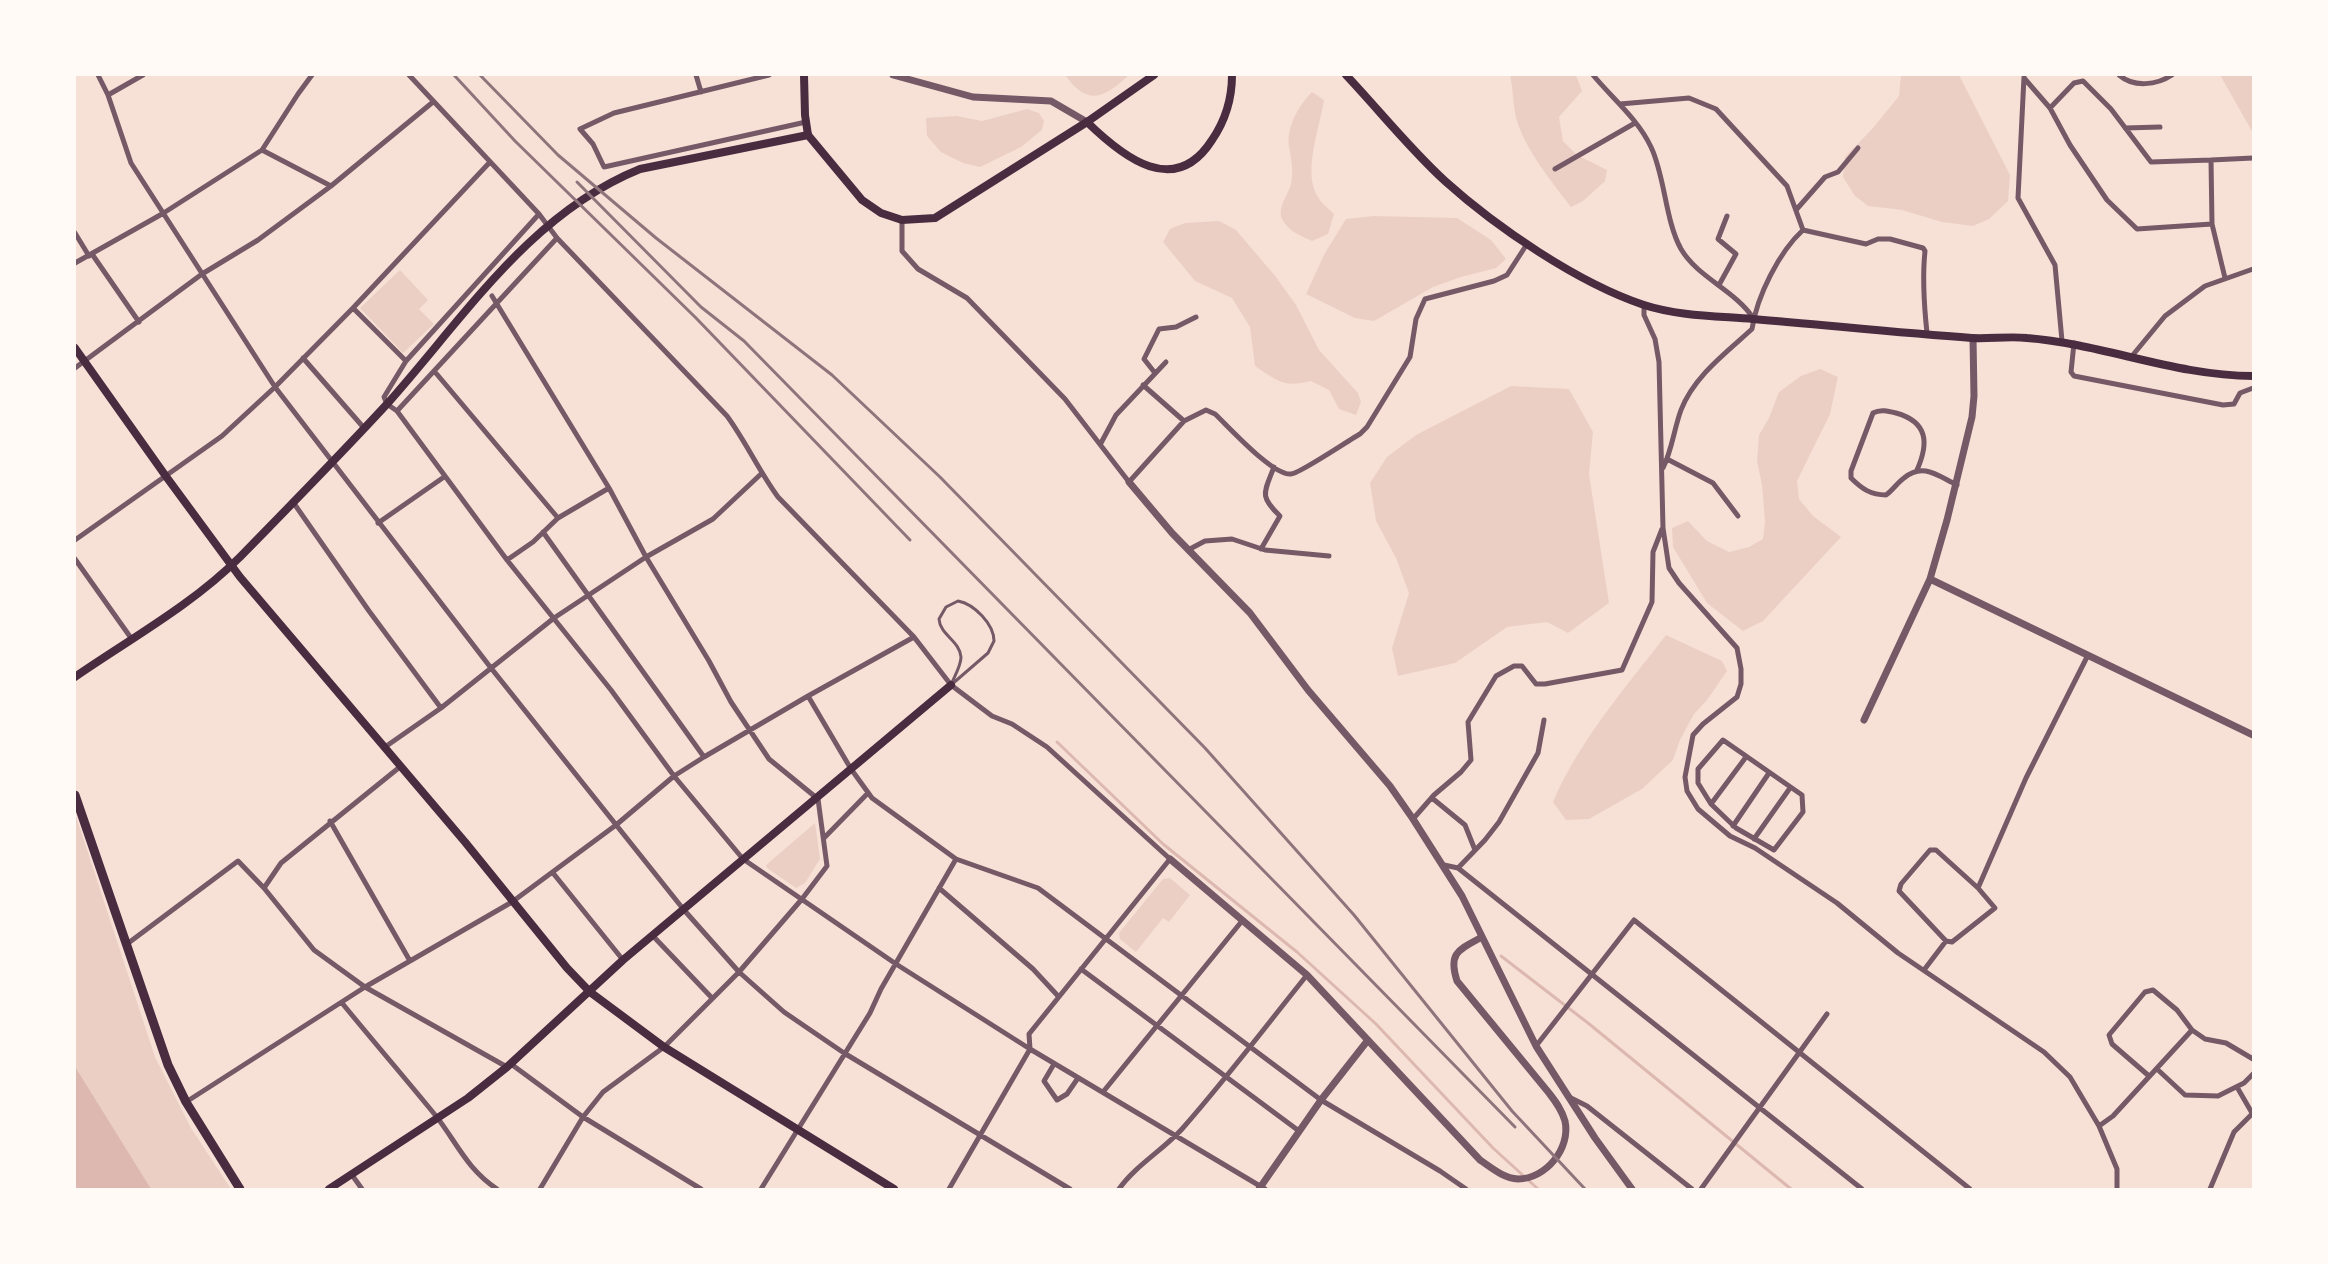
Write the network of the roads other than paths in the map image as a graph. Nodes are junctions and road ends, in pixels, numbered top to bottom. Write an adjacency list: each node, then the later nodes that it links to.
1 (98, 75): 17 (street)
2 (143, 75): 17 (street)
3 (312, 75): 28 (street)
4 (409, 75): 18 (street)
5 (696, 75): 16 (street)
6 (769, 75): 16 (street)
7 (804, 75): 21 (main road)
8 (893, 75): 22 (street)
9 (1155, 75): 22 (main road)
10 (1232, 75): 22 (main road)
11 (1346, 75): 43 (main road)
12 (1593, 75): 19 (street)
13 (2119, 75): 14 (street)
14 (2172, 75)
15 (2024, 77): 20 (street); 59 (street)
16 (700, 92): 21 (street)
17 (108, 95): 35 (street)
18 (433, 102): 31 (street); 33 (street)
19 (1620, 105): 23 (street); 34 (street)
20 (2050, 108): 25 (street); 39 (street)
21 (806, 122): 26 (main road)
22 (1087, 123): 38 (main road)
23 (1635, 123): 32 (street); 49 (street)
24 (2160, 127): 25 (street)
25 (2125, 128): 30 (street)
26 (808, 135): 38 (main road); 74 (main road)
27 (1858, 148): 34 (street)
28 (262, 150): 33 (street); 35 (street)
29 (2253, 158): 30 (street)
30 (2211, 160): 39 (street)
31 (490, 162): 36 (street); 53 (street)
32 (1555, 169)
33 (331, 186): 47 (street)
34 (1796, 210): 40 (street)
35 (162, 214): 44 (street); 47 (street)
36 (539, 214): 42 (street); 65 (street)
37 (1727, 216): 49 (street)
38 (902, 220): 78 (street)
39 (2212, 224): 48 (street)
40 (1803, 230): 55 (street); 57 (street)
41 (75, 233): 44 (street)
42 (557, 237): 51 (street); 84 (street)
43 (1527, 244): 52 (main road); 81 (street)
44 (91, 255): 45 (street); 56 (street)
45 (75, 263)
46 (2253, 269): 48 (street)
47 (202, 274): 56 (street); 72 (street)
48 (2225, 278): 62 (street)
49 (1719, 285): 55 (street)
50 (492, 296): 51 (street)
51 (497, 302): 68 (street); 89 (street)
52 (1644, 305): 55 (main road); 83 (street)
53 (353, 308): 63 (street); 65 (street)
54 (1196, 317): 69 (street)
55 (1754, 319): 57 (main road); 79 (street)
56 (139, 322): 64 (street)
57 (1928, 333): 58 (main road)
58 (1973, 338): 59 (main road); 88 (street)
59 (2062, 341): 60 (main road)
60 (2074, 343): 62 (main road); 73 (street)
61 (75, 348): 64 (main road)
62 (2132, 356): 70 (main road)
63 (303, 358): 72 (street); 77 (street)
64 (84, 361): 67 (street); 85 (main road)
65 (406, 361): 74 (street)
66 (1166, 362): 69 (street)
67 (75, 368)
68 (435, 372): 75 (street); 92 (street)
69 (1155, 373): 71 (street)
70 (2253, 376)
71 (1143, 385): 76 (street); 78 (street)
72 (275, 387): 80 (street); 85 (street)
73 (2253, 388)
74 (387, 404): 75 (street); 77 (main road)
75 (397, 411): 86 (street)
76 (1184, 421): 81 (street); 87 (street)
77 (364, 428): 80 (main road)
78 (1101, 443): 87 (street)
79 (1667, 459): 83 (street); 91 (street)
80 (331, 462): 90 (main road); 93 (street)
81 (1274, 467): 97 (street)
82 (1917, 470): 82 (street); 88 (street)
83 (1661, 471): 94 (street)
84 (761, 474): 100 (street); 107 (street)
85 (165, 475): 96 (street); 103 (main road)
86 (444, 477): 93 (street); 102 (street)
87 (1129, 482): 98 (street)
88 (1957, 485): 104 (street)
89 (609, 488): 92 (street); 100 (street)
90 (293, 502): 103 (main road); 114 (street)
91 (1738, 516)
92 (558, 518): 95 (street)
93 (378, 523): 110 (street)
94 (1663, 528): 129 (street); 138 (street)
95 (543, 532): 102 (street); 105 (street)
96 (75, 540)
97 (1262, 549): 98 (street); 99 (street)
98 (1188, 550): 132 (street)
99 (1329, 556)
100 (646, 557): 105 (street); 117 (street)
101 (75, 559): 108 (street)
102 (507, 560): 106 (street)
103 (231, 565): 108 (main road); 119 (main road)
104 (1930, 579): 109 (street); 116 (street)
105 (588, 596): 106 (street); 120 (street)
106 (554, 618): 110 (street); 125 (street)
107 (914, 637): 112 (street); 113 (street)
108 (131, 638): 111 (main road)
109 (2088, 655): 118 (street); 148 (street)
110 (491, 668): 114 (street); 134 (street)
111 (75, 677)
112 (951, 685): 112 (lane); 123 (main road); 142 (street)
113 (808, 696): 117 (street); 123 (street)
114 (441, 708): 119 (street)
115 (1544, 720): 139 (street)
116 (1864, 720)
117 (750, 729): 120 (street); 130 (street)
118 (2253, 735)
119 (385, 747): 122 (main road)
120 (704, 757): 125 (street)
121 (1746, 757): 124 (street); 131 (street); 131 (street)
122 (401, 766): 133 (street); 150 (main road)
123 (851, 769): 127 (street); 130 (main road)
124 (1769, 773): 126 (street); 135 (street)
125 (674, 777): 134 (street); 140 (street)
126 (1790, 788): 137 (street); 137 (street)
127 (868, 793): 136 (street); 141 (street)
128 (75, 795): 157 (highway)
129 (1432, 798): 132 (street); 139 (street)
130 (818, 800): 136 (street); 140 (main road)
131 (1711, 804): 135 (street)
132 (1413, 819): 143 (street)
133 (330, 821): 146 (street); 159 (street)
134 (616, 825): 145 (street); 151 (street)
135 (1733, 826): 137 (street)
136 (824, 838): 149 (street)
137 (1754, 838): 138 (street)
138 (1749, 845): 162 (street)
139 (1475, 850): 144 (street)
140 (742, 859): 149 (street); 151 (main road)
141 (956, 859): 147 (street); 155 (street)
142 (1170, 859): 152 (street); 155 (street)
143 (1444, 865): 144 (street); 154 (street)
144 (1458, 868): 164 (street)
145 (553, 873): 150 (street); 158 (street)
146 (264, 888): 157 (street); 166 (street)
147 (939, 888): 160 (street); 169 (street)
148 (1978, 888): 156 (street); 156 (street)
149 (802, 900): 160 (street); 163 (street)
150 (512, 902): 159 (street); 167 (main road)
151 (684, 910): 153 (main road); 163 (street)
152 (1242, 921): 165 (street); 168 (street)
153 (653, 936): 158 (main road); 170 (street)
154 (1482, 938): 175 (street); 176 (street)
155 (1107, 939): 161 (street); 168 (street)
156 (1946, 941): 162 (street)
157 (127, 944): 194 (highway)
158 (623, 960): 167 (main road)
159 (410, 961): 166 (street)
160 (896, 964): 179 (street); 181 (street)
161 (1081, 969): 169 (street); 173 (street)
162 (1924, 970): 199 (street)
163 (739, 972): 170 (street); 181 (street)
164 (1592, 973): 176 (street); 180 (street); 195 (street)
165 (1307, 975): 175 (street); 178 (street)
166 (365, 987): 171 (street); 184 (street)
167 (590, 992): 177 (main road); 184 (main road)
168 (1182, 995): 173 (street); 178 (street)
169 (1058, 996): 179 (street)
170 (712, 998): 177 (street)
171 (342, 1003): 194 (street); 198 (street)
172 (1827, 1014): 180 (street)
173 (1157, 1027): 188 (street); 191 (street)
174 (2192, 1030): 182 (street); 185 (street); 187 (street)
175 (1368, 1040): 193 (street)
176 (1536, 1046): 192 (street)
177 (664, 1047): 197 (street); 200 (main road)
178 (1250, 1047): 188 (street); 193 (street)
179 (1030, 1049): 183 (street); 202 (street)
180 (1799, 1052): 195 (street); 222 (street)
181 (844, 1053): 200 (street); 202 (street)
182 (2253, 1059)
183 (1054, 1064): 189 (street); 189 (street)
184 (509, 1066): 197 (street); 198 (main road)
185 (2157, 1069): 187 (street); 190 (street)
186 (2253, 1074): 190 (street)
187 (2149, 1076): 199 (street)
188 (1225, 1077): 201 (street); 203 (street)
189 (1078, 1078): 191 (street)
190 (2237, 1087): 196 (street)
191 (1102, 1092): 203 (street)
192 (1569, 1097): 218 (street); 219 (street)
193 (1321, 1100): 201 (street); 217 (street)
194 (186, 1102): 206 (highway)
195 (1761, 1108): 220 (street); 221 (street)
196 (2253, 1113): 224 (street)
197 (583, 1117): 210 (street); 211 (street)
198 (438, 1118): 204 (main road); 209 (street)
199 (2099, 1126): 223 (street)
200 (798, 1130): 212 (street); 213 (main road)
201 (1299, 1131): 205 (street)
202 (981, 1135): 214 (street); 215 (street)
203 (1175, 1136): 205 (street); 216 (street)
204 (352, 1175): 207 (main road); 208 (street)
205 (1262, 1188)
206 (240, 1189)
207 (329, 1189)
208 (362, 1189)
209 (497, 1189)
210 (540, 1189)
211 (701, 1189)
212 (761, 1189)
213 (894, 1189)
214 (949, 1189)
215 (1070, 1189)
216 (1119, 1189)
217 (1466, 1189)
218 (1632, 1189)
219 (1692, 1189)
220 (1701, 1189)
221 (1862, 1189)
222 (1970, 1189)
223 (2117, 1189)
224 (2210, 1189)

